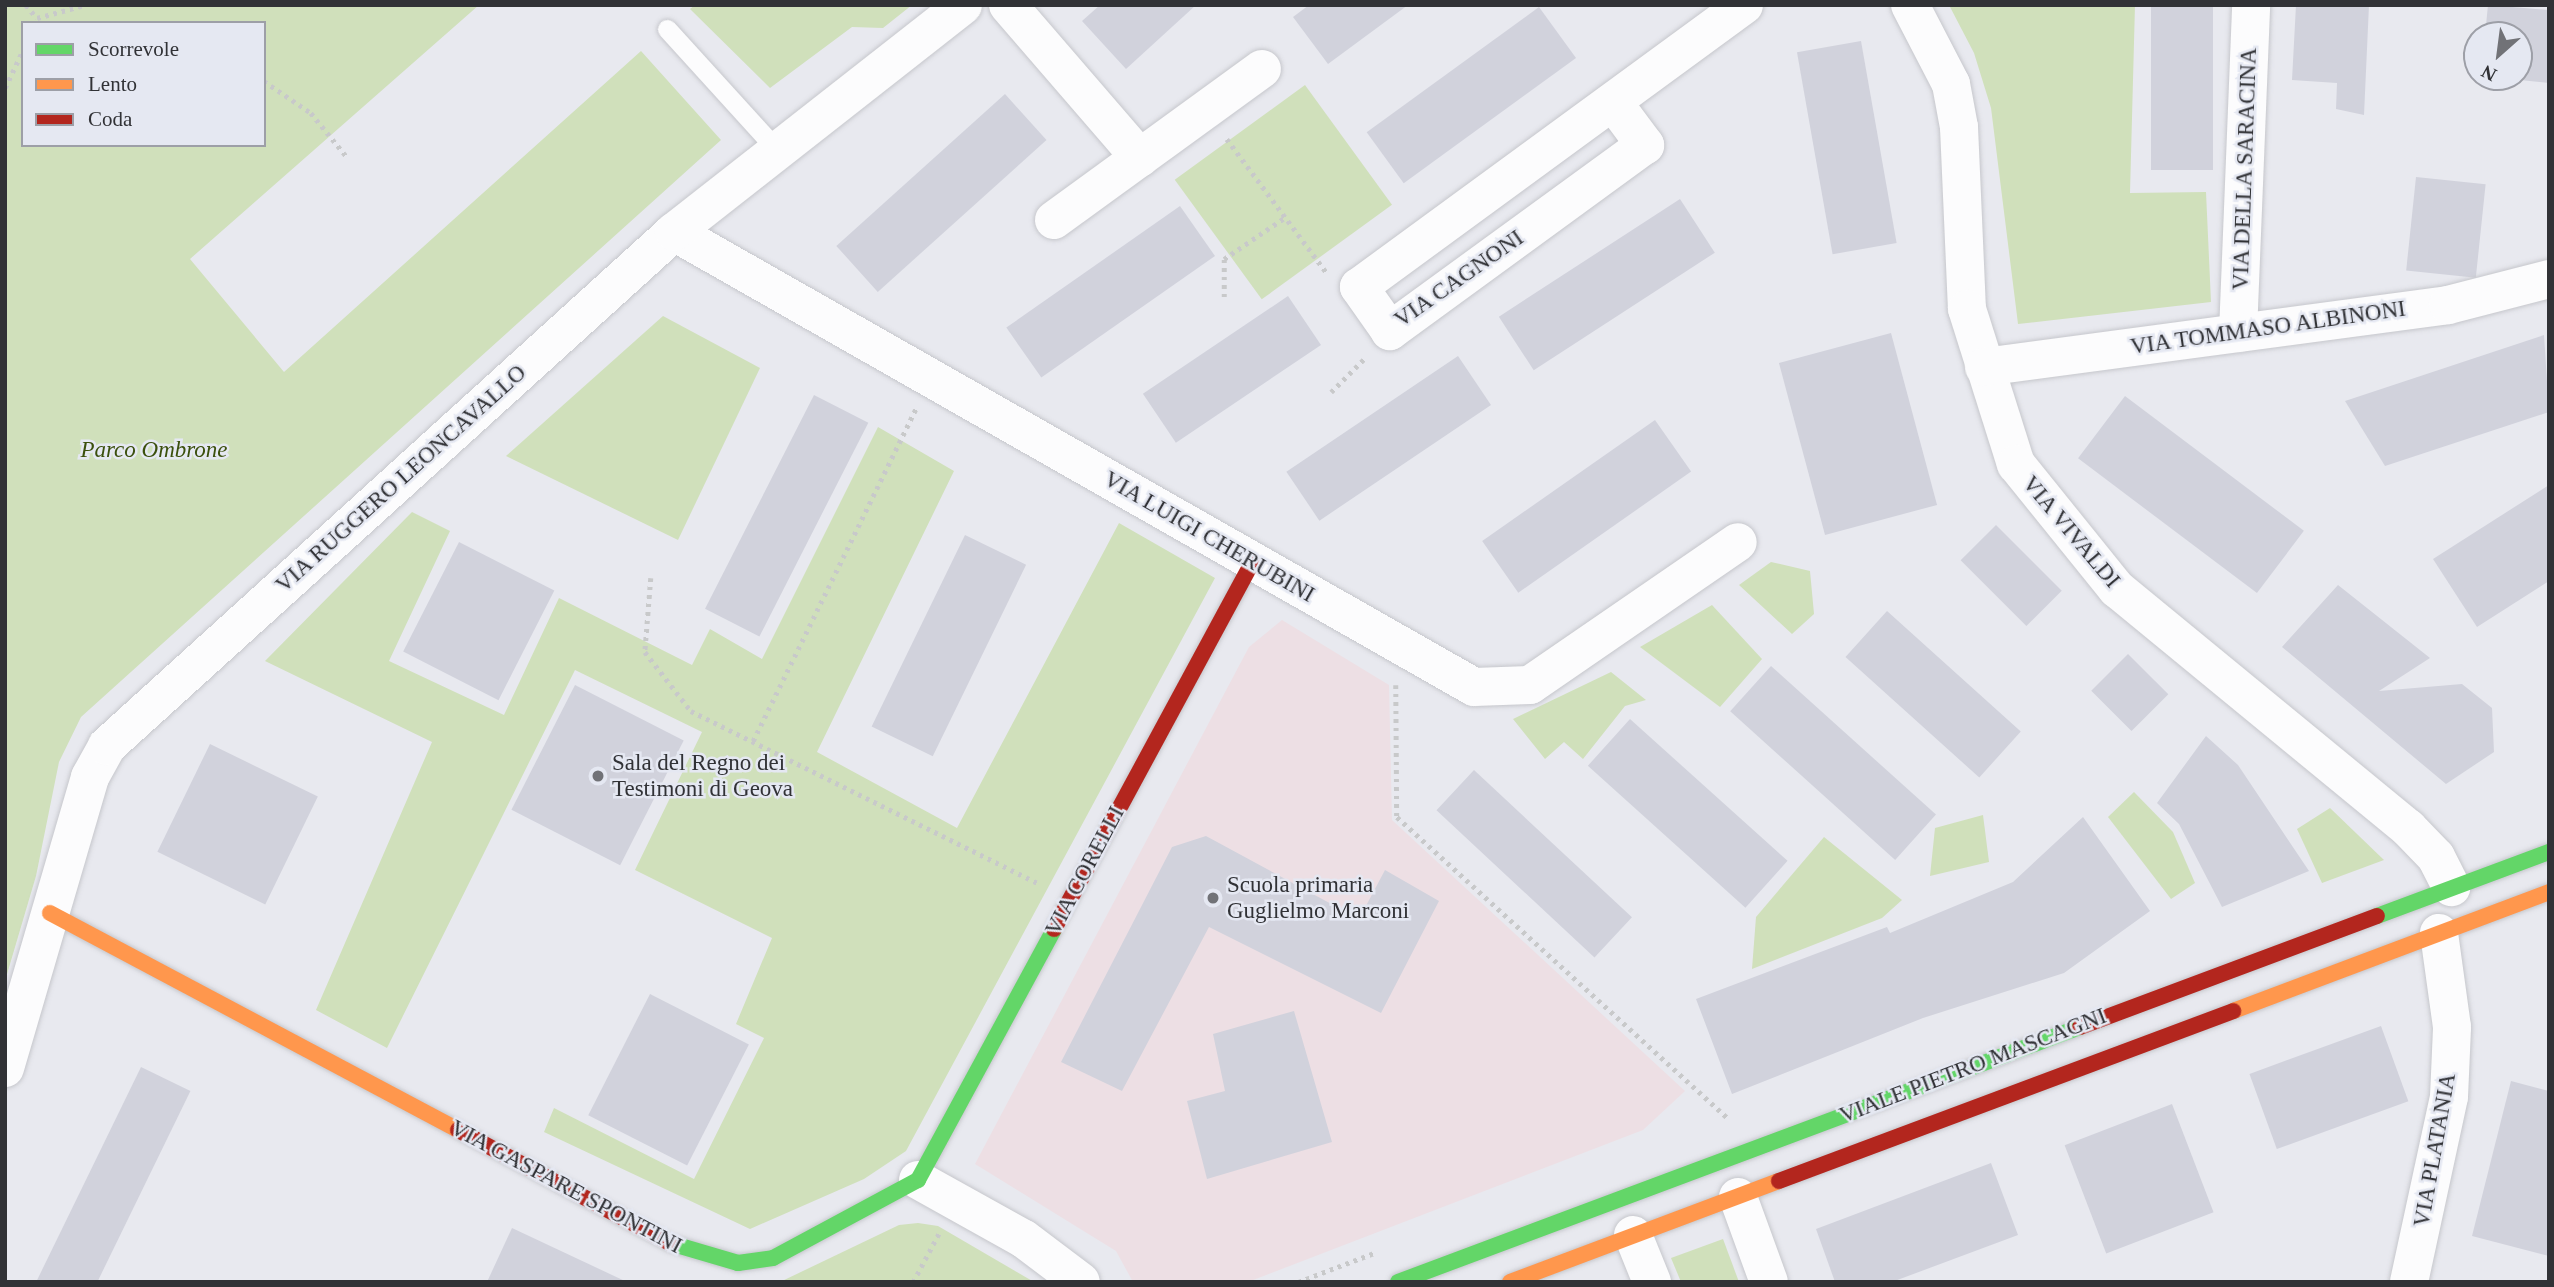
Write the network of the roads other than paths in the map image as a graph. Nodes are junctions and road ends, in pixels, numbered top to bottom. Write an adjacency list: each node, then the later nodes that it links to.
1 (963, 5): 9 (street, VIA RUGGERO LEONCAVALLO)
2 (1008, 5): 10 (street)
3 (1744, 5): 8 (street)
4 (1910, 5): 15 (street, VIA VIVALDI)
5 (2251, 5): 14 (street, VIA DELLA SARACINA)
6 (667, 29): 9 (lane)
7 (1262, 69): 10 (street)
8 (1613, 102): 8 (street, VIA CAGNONI)
9 (777, 150): 12 (street, VIA RUGGERO LEONCAVALLO)
10 (1140, 158): 11 (street)
11 (1054, 220)
12 (674, 232): 17 (street, VIA LUIGI CHERUBINI); 21 (street, VIA RUGGERO LEONCAVALLO)
13 (2549, 279): 14 (street, VIA TOMMASO ALBINONI)
14 (2238, 333): 15 (street, VIA TOMMASO ALBINONI)
15 (1984, 367): 19 (street, VIA VIVALDI)
16 (1738, 542): 17 (street, VIA LUIGI CHERUBINI)
17 (1253, 561): 24 (main road, VIA CORELLI)
18 (2549, 852): 19 (main road, VIALE PIETRO MASCAGNI)
19 (2451, 887): 28 (main road, VIALE PIETRO MASCAGNI)
20 (2549, 892): 22 (main road, VIALE PIETRO MASCAGNI)
21 (51, 913): 23 (street, VIA RUGGERO LEONCAVALLO); 24 (main road, VIA GASPARE SPONTINI)
22 (2439, 933): 25 (main road, VIALE PIETRO MASCAGNI); 32 (street, VIA PLATANIA)
23 (5, 1068)
24 (918, 1180): 27 (street)
25 (1738, 1197): 26 (main road, VIALE PIETRO MASCAGNI); 31 (street)
26 (1633, 1235): 29 (main road, VIALE PIETRO MASCAGNI); 30 (street)
27 (1082, 1282)
28 (1398, 1282)
29 (1510, 1282)
30 (1652, 1282)
31 (1769, 1282)
32 (2409, 1282)

